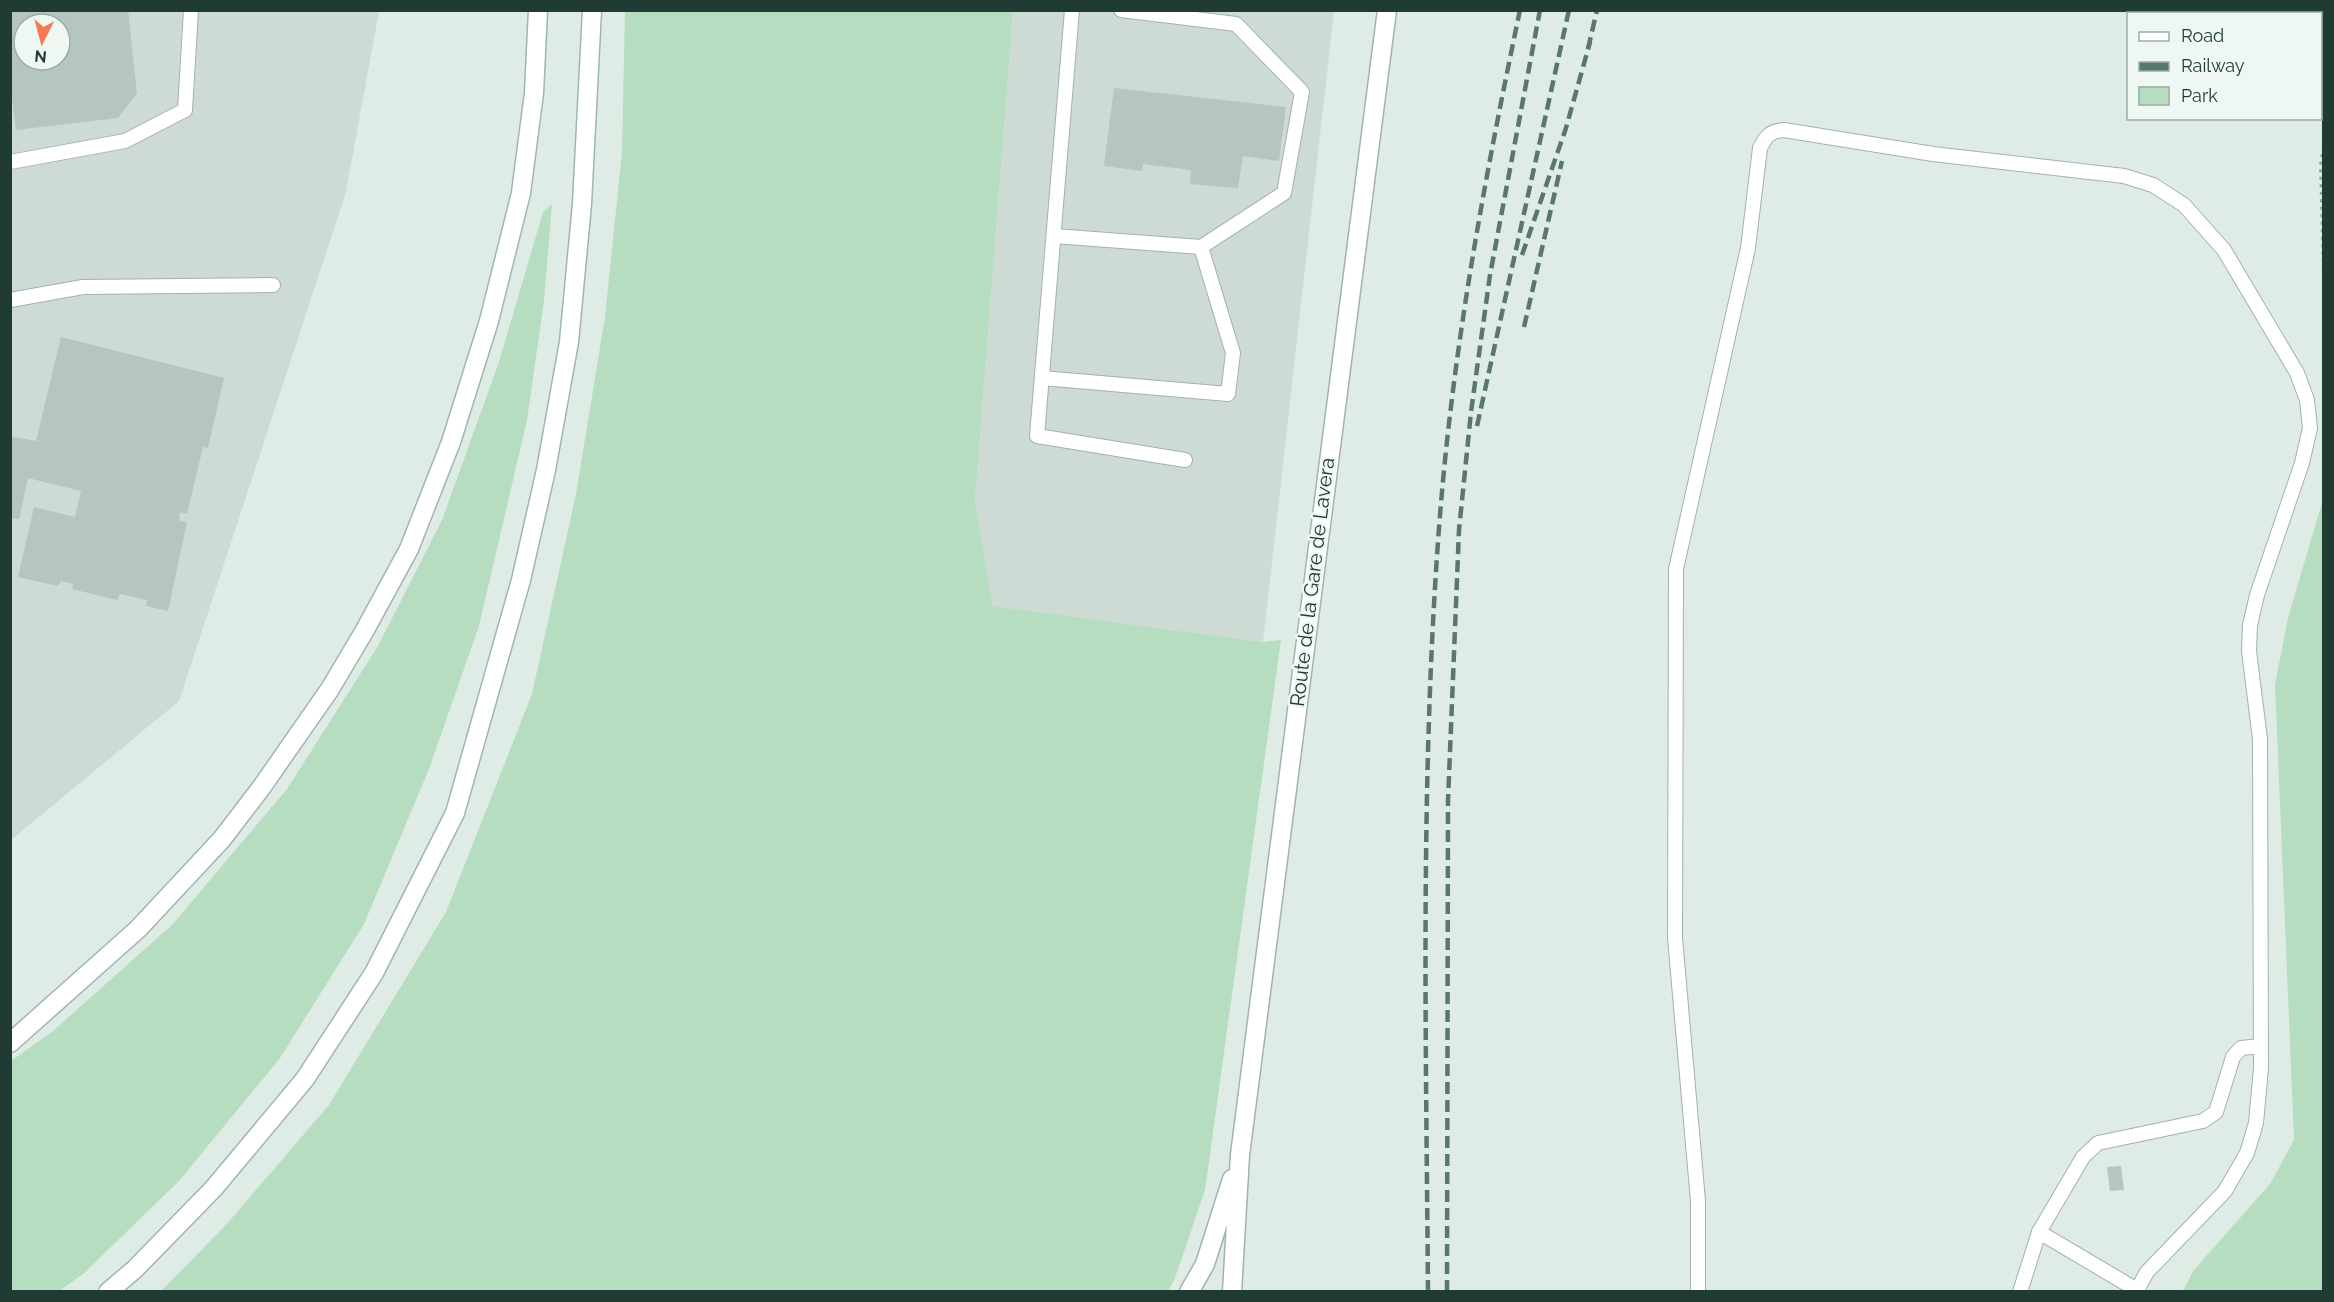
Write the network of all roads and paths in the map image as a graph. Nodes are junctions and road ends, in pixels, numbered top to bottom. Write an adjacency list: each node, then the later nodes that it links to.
1 (191, 10): 8 (lane)
2 (538, 10): 16 (main road)
3 (591, 10): 21 (main road)
4 (1072, 10): 9 (lane)
5 (1121, 10): 10 (lane)
6 (1387, 10): 18 (main road, Route de la Gare de Lavera)
7 (2324, 147): 11 (path)
8 (10, 162)
9 (1054, 236): 10 (lane); 14 (lane)
10 (1201, 247): 14 (lane)
11 (2324, 271)
12 (273, 285): 13 (lane)
13 (10, 300)
14 (1042, 378): 15 (lane)
15 (1185, 460)
16 (10, 1043)
17 (2261, 1046): 19 (lane); 20 (lane); 24 (lane)
18 (1240, 1155): 22 (main road, Route de la Gare de Lavera); 23 (main road, Route de la Gare de Lavera)
19 (2039, 1233): 20 (lane); 25 (lane)
20 (2136, 1291)
21 (108, 1292)
22 (1189, 1292)
23 (1232, 1292)
24 (1698, 1292)
25 (2020, 1292)

